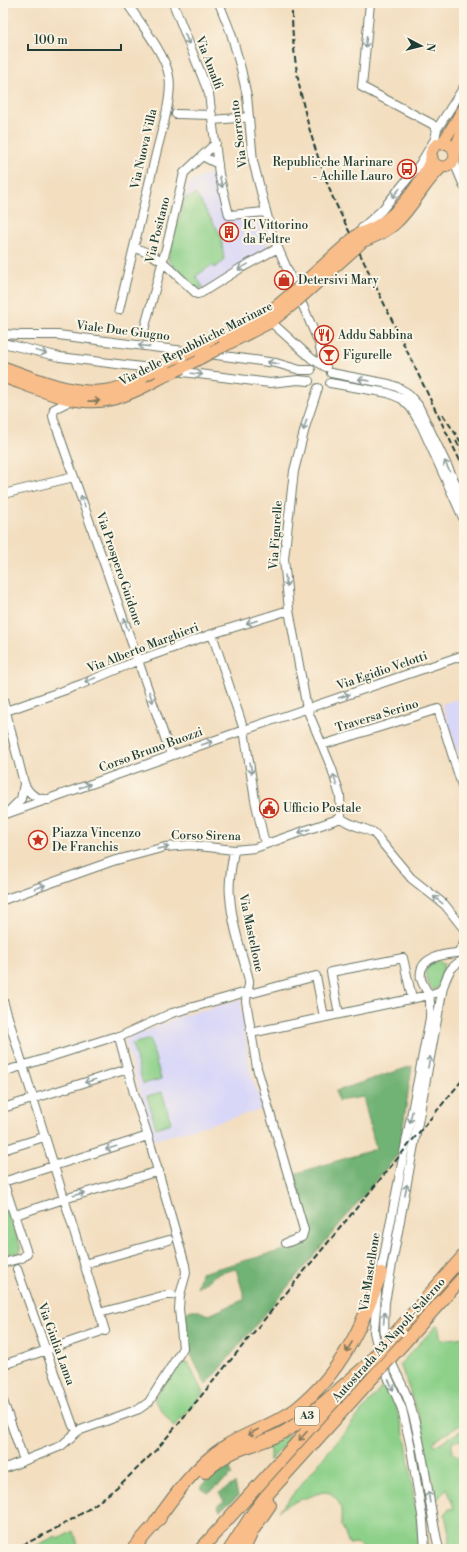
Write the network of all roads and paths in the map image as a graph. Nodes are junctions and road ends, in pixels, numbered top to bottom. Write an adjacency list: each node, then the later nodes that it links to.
1 (126, 3): 23 (street, Via Nuova Villa)
2 (173, 3): 9 (street, Via Amalfi, one-way to 9)
3 (219, 3): 8 (street, Via Sorrento)
4 (370, 3): 11 (street, one-way to 11)
5 (464, 86): 11 (street)
6 (464, 108): 13 (main road, Via delle Repubbliche Marinare)
7 (176, 114): 9 (street)
8 (249, 117): 9 (street); 21 (street, Via Sorrento)
9 (212, 118): 12 (street, Via Amalfi)
10 (464, 126): 14 (main road, Via delle Repubbliche Marinare)
11 (437, 129): 22 (street, one-way to 22)
12 (216, 143): 15 (street, Via Positano); 17 (street, Via Amalfi)
13 (442, 144): 14 (main road); 16 (main road, Via delle Repubbliche Marinare)
14 (454, 154): 18 (main road, Via delle Repubbliche Marinare); 19 (street)
15 (202, 156): 17 (street); 25 (street, Via Positano)
16 (432, 157): 18 (main road); 22 (main road, Via delle Repubbliche Marinare)
17 (218, 164): 21 (street, Via Amalfi, one-way to 21)
18 (444, 167): 19 (street); 22 (main road, Via delle Repubbliche Marinare)
19 (458, 172): 20 (street)
20 (464, 186)
21 (266, 212): 24 (street, Via Sorrento)
22 (356, 241): 26 (main road, Via delle Repubbliche Marinare, bridge)
23 (134, 247): 25 (street); 27 (street, Via Nuova Villa)
24 (278, 248): 25 (street, one-way to 25); 26 (street, Via Sorrento)
25 (163, 262): 30 (street, Via Positano)
26 (297, 300): 28 (main road, Via delle Repubbliche Marinare); 32 (street); 33 (main road, Via delle Repubbliche Marinare, bridge)
27 (119, 310)
28 (271, 322): 32 (street); 41 (main road, Via delle Repubbliche Marinare, one-way to 28, bridge)
29 (3, 334): 32 (street, Viale Due Giugno, one-way to 29)
30 (143, 334)
31 (3, 343): 36 (street, one-way to 36)
32 (316, 365): 34 (street); 36 (street)
33 (3, 367)
34 (331, 373): 39 (street); 44 (street, one-way to 34)
35 (3, 377): 38 (main road, Via delle Repubbliche Marinare)
36 (309, 381): 40 (street)
37 (3, 383): 38 (street)
38 (20, 383): 41 (main road, Via delle Repubbliche Marinare)
39 (330, 383): 40 (street); 45 (street)
40 (318, 388): 46 (street, Via Figurelle, one-way to 46)
41 (72, 400): 42 (street, Via Prospero Guidone)
42 (74, 477): 43 (street); 49 (street, Via Prospero Guidone, one-way to 42)
43 (3, 494)
44 (464, 501)
45 (464, 520)
46 (289, 610): 47 (street, Via Alberto Marghieri, one-way to 47); 51 (street, Via Figurelle)
47 (212, 634): 49 (street, Via Alberto Marghieri); 53 (street)
48 (464, 655): 51 (street, Via Egidio Velotti, one-way to 48)
49 (138, 660): 52 (street, Via Alberto Marghieri, one-way to 52); 55 (street, Via Prospero Guidone, one-way to 55)
50 (3, 700): 52 (street)
51 (307, 709): 53 (street, Corso Bruno Buozzi); 54 (street, Via Figurelle)
52 (6, 712): 56 (street)
53 (244, 730): 55 (street, Corso Bruno Buozzi, one-way to 53); 61 (street, one-way to 61)
54 (322, 745): 57 (street, Traversa Serino); 60 (street, Via Figurelle, one-way to 54)
55 (171, 755): 58 (street, Corso Bruno Buozzi, one-way to 55)
56 (24, 783): 58 (street); 59 (street)
57 (464, 792)
58 (48, 800): 59 (street, Corso Bruno Buozzi)
59 (4, 815)
60 (341, 818): 61 (street, Corso Sirena, one-way to 61); 64 (street, one-way to 60)
61 (265, 844): 62 (street, Corso Sirena)
62 (234, 850): 63 (street, Corso Sirena, one-way to 62); 72 (street, Via Mastellone)
63 (3, 900)
64 (464, 929)
65 (464, 942): 66 (street)
66 (460, 952): 67 (street)
67 (439, 956): 69 (street); 70 (street)
68 (464, 960): 69 (street)
69 (448, 972): 71 (street)
70 (422, 982): 73 (street); 74 (street)
71 (443, 987): 73 (street); 113 (street, Via Mastellone, one-way to 71)
72 (247, 992): 78 (street); 79 (street, Via Mastellone); 80 (street)
73 (428, 995): 74 (street); 76 (street, Via Mastellone)
74 (412, 998): 76 (street); 77 (street); 77 (street)
75 (3, 1001): 81 (street)
76 (430, 1010): 100 (street, Via Mastellone, one-way to 100)
77 (339, 1014): 78 (street)
78 (324, 1017): 79 (street)
79 (251, 1033): 95 (street, Via Mastellone)
80 (119, 1037): 81 (street); 82 (street)
81 (22, 1066): 83 (street); 84 (street)
82 (128, 1070): 84 (street, one-way to 84); 86 (street)
83 (3, 1072)
84 (32, 1098): 85 (street); 87 (street)
85 (3, 1108)
86 (148, 1136): 89 (street, one-way to 89); 90 (street)
87 (44, 1137): 88 (street); 89 (street)
88 (3, 1150)
89 (53, 1166): 91 (street); 92 (street)
90 (159, 1171): 92 (street, one-way to 90); 112 (street)
91 (3, 1182): 93 (street)
92 (64, 1199): 93 (street); 98 (street)
93 (15, 1215): 97 (street)
94 (169, 1240): 98 (street)
95 (286, 1243)
96 (464, 1255): 106 (highway, Autostrada A3 Napoli-Salerno / A3, bridge)
97 (3, 1263)
98 (84, 1264): 103 (street)
99 (17, 1269): 104 (street, Via Giulia Lama)
100 (381, 1273): 110 (highway, one-way to 110); 114 (street, Via Mastellone, one-way to 114)
101 (464, 1276): 109 (highway, Autostrada A3 Napoli-Salerno / A3, bridge)
102 (172, 1295): 103 (street)
103 (99, 1313): 104 (street)
104 (46, 1350): 105 (street); 108 (street, Via Giulia Lama)
105 (3, 1365)
106 (367, 1365): 110 (highway, A3); 116 (highway, Autostrada A3 Napoli-Salerno / A3, one-way to 116)
107 (3, 1401): 111 (street)
108 (73, 1426)
109 (325, 1430): 117 (highway, Autostrada A3 Napoli-Salerno / A3); 118 (highway)
110 (230, 1449): 115 (highway, A3)
111 (22, 1454)
112 (3, 1468)
113 (432, 1520): 114 (street); 120 (street, Via Mastellone)
114 (423, 1521): 119 (street, Via Mastellone)
115 (133, 1549)
116 (200, 1549)
117 (230, 1549)
118 (244, 1549)
119 (425, 1549)
120 (439, 1549)

